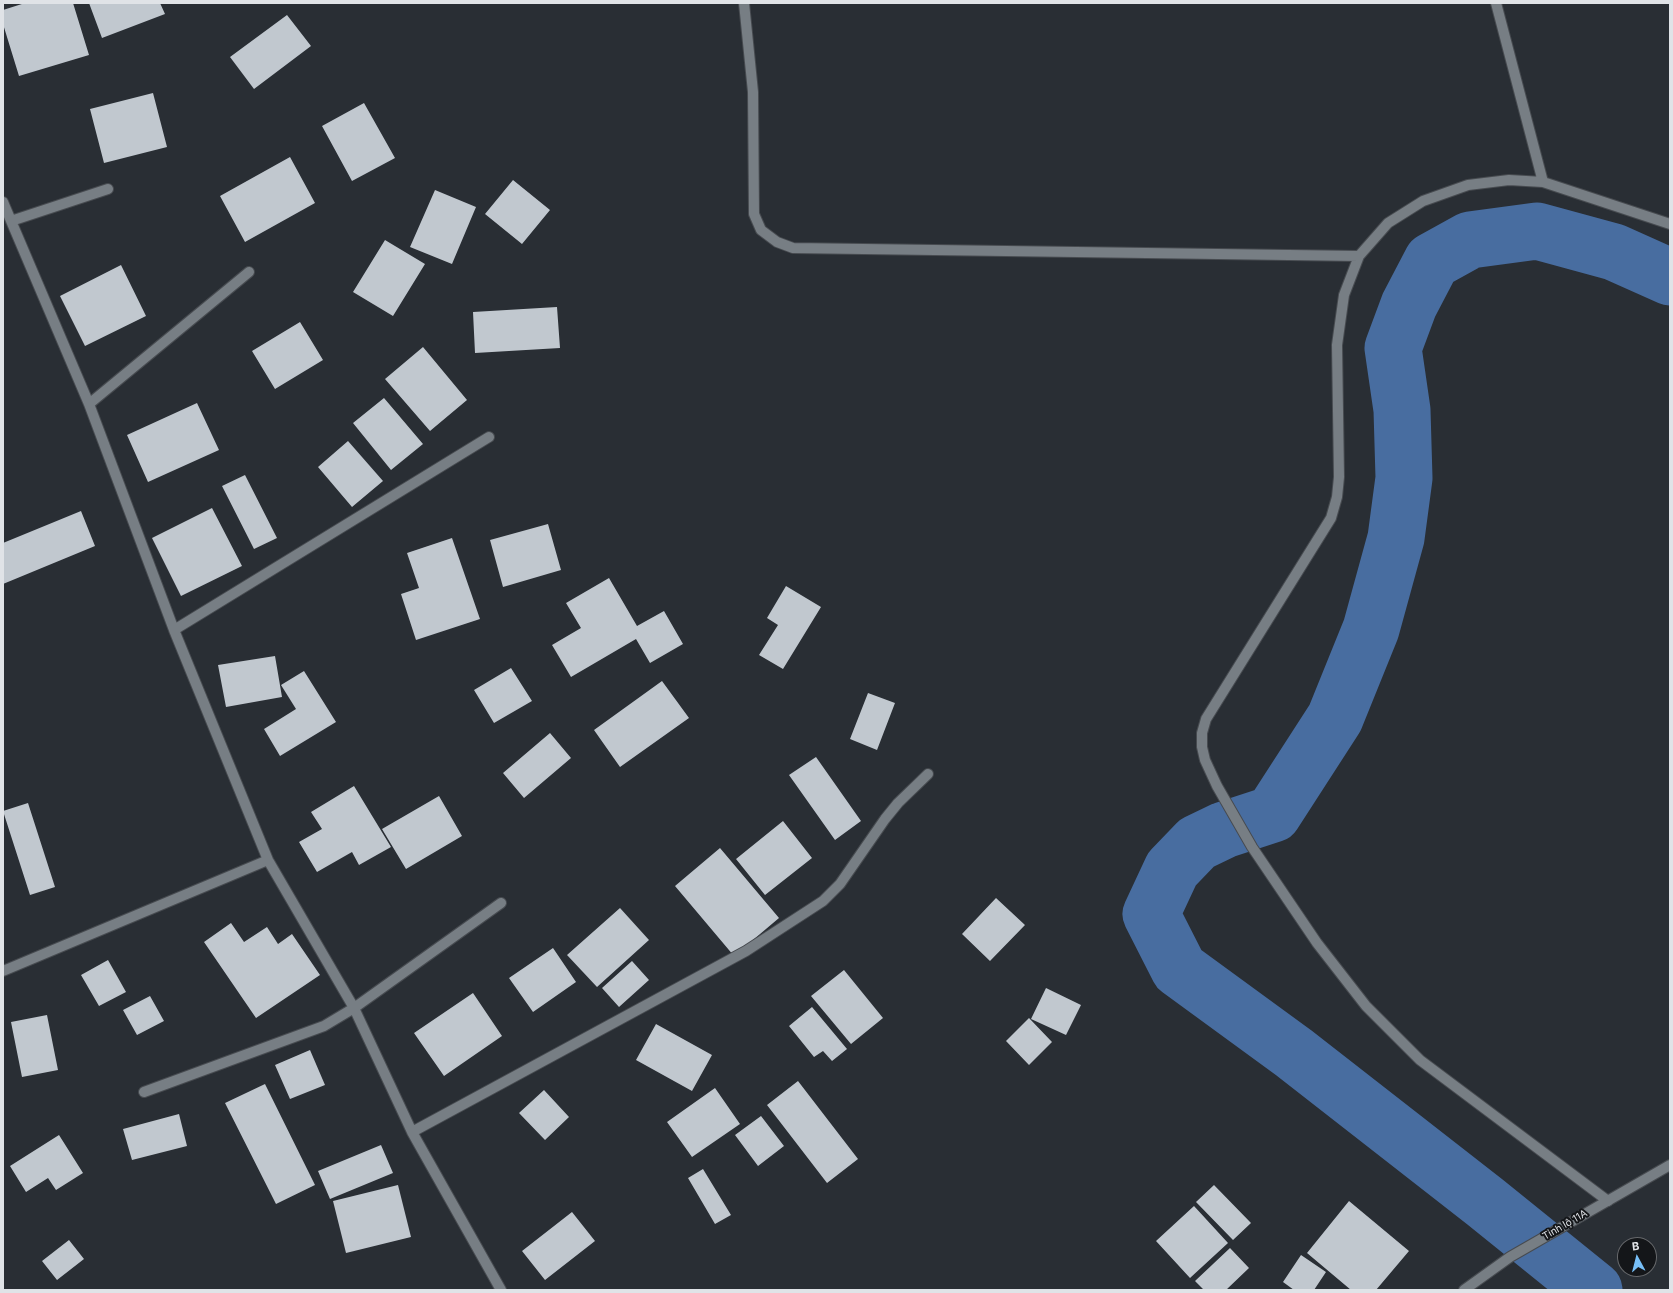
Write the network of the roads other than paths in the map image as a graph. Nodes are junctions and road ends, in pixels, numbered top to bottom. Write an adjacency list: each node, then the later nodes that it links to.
1 (744, 3): 8 (street)
2 (1496, 3): 3 (street)
3 (1543, 182): 7 (street); 8 (street)
4 (108, 189): 6 (street)
5 (3, 202): 6 (street)
6 (11, 221): 10 (street)
7 (1670, 224)
8 (1359, 256): 21 (street)
9 (249, 272): 10 (street)
10 (89, 404): 12 (street)
11 (490, 437): 12 (street)
12 (174, 630): 14 (street)
13 (928, 774): 19 (street)
14 (268, 860): 16 (street); 17 (street)
15 (501, 904): 17 (street)
16 (3, 971)
17 (354, 1008): 18 (street); 19 (street)
18 (144, 1092)
19 (412, 1132): 22 (street)
20 (1670, 1165): 21 (street, Tỉnh lộ 11A)
21 (1608, 1201): 23 (street, Tỉnh lộ 11A)
22 (501, 1290)
23 (1464, 1290)

